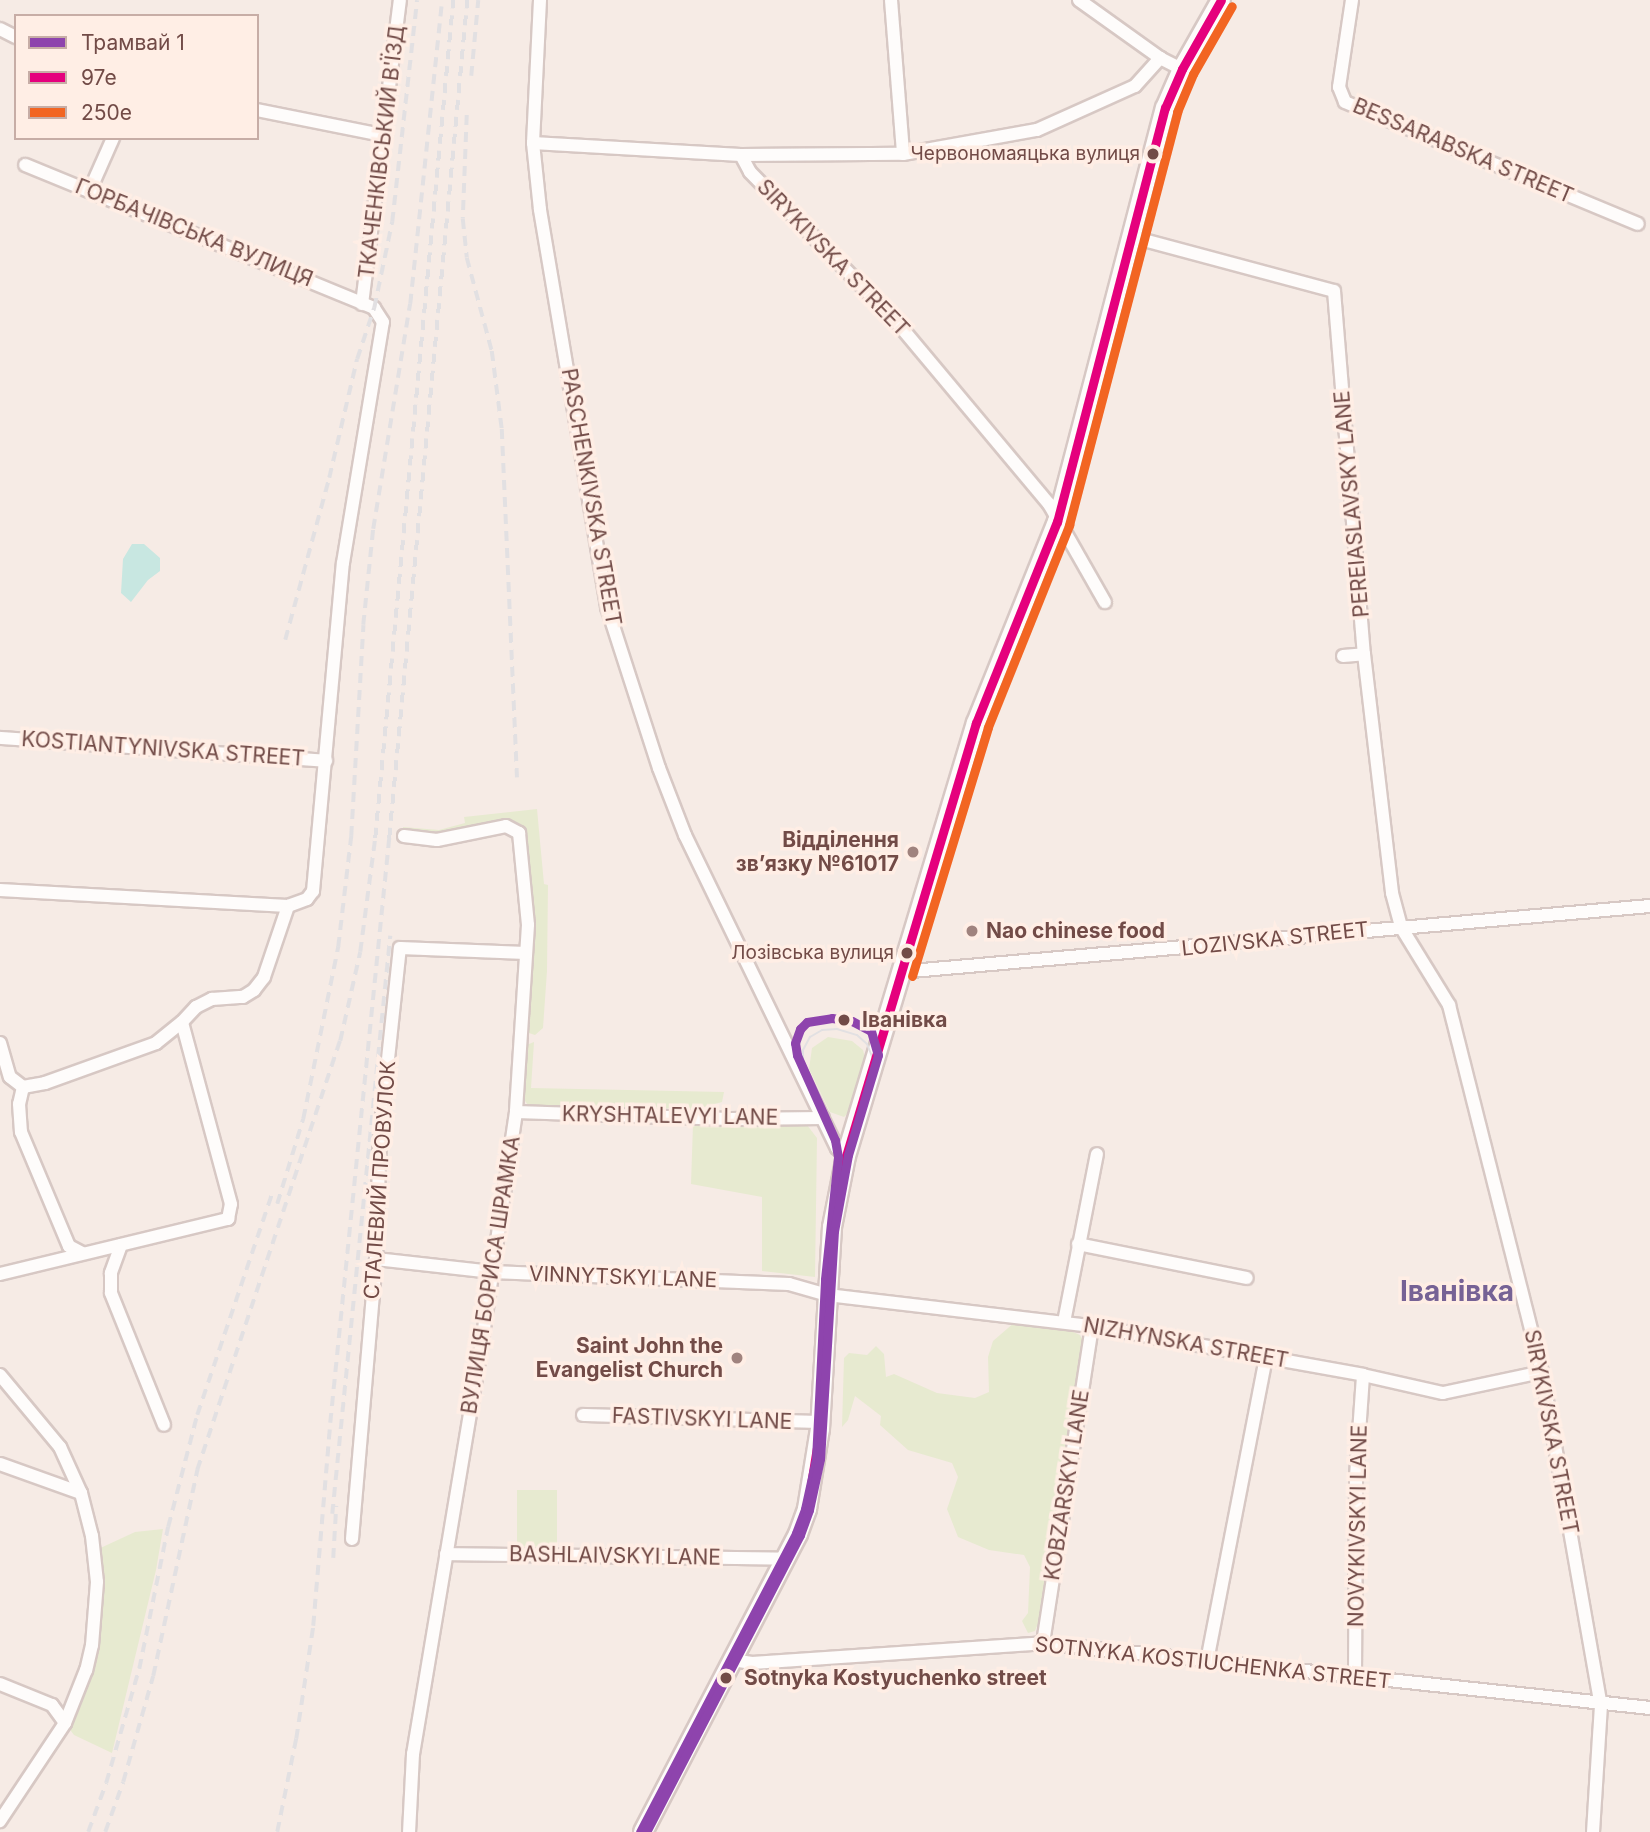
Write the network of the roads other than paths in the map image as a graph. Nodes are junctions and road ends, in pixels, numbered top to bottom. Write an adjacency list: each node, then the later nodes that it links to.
1 (400, 0): 10 (street, ТКАЧЕНКІВСЬКИЙ В'ЇЗД)
2 (540, 0): 12 (street, PASCHENKIVSKA STREET)
3 (891, 0): 13 (street)
4 (1079, 0): 7 (street)
5 (1221, 0): 8 (street)
6 (1352, 0): 17 (street, BESSARABSKA STREET)
7 (1160, 58): 8 (street); 13 (street)
8 (1182, 69): 18 (street)
9 (259, 110): 10 (street)
10 (382, 135): 19 (street, ТКАЧЕНКІВСЬКИЙ В'ЇЗД)
11 (112, 140): 16 (street)
12 (533, 143): 14 (street); 37 (street, PASCHENKIVSKA STREET)
13 (903, 154): 14 (street)
14 (741, 155): 20 (street, SIRYKIVSKA STREET)
15 (25, 165): 16 (street, ГОРБАЧІВСЬКА ВУЛИЦЯ)
16 (90, 190): 19 (street, ГОРБАЧІВСЬКА ВУЛИЦЯ)
17 (1638, 223)
18 (1129, 236): 20 (street); 22 (street, PEREIASLAVSKY LANE)
19 (362, 304): 25 (street)
20 (1057, 522): 21 (street, SIRYKIVSKA STREET); 32 (street)
21 (1105, 602)
22 (1364, 654): 23 (street); 30 (street, PEREIASLAVSKY LANE)
23 (1343, 656)
24 (0, 738): 25 (street, KOSTIANTYNIVSKA STREET)
25 (326, 761): 28 (street)
26 (404, 836): 31 (street, ВУЛИЦЯ БОРИСА ШРАМКА)
27 (0, 890): 28 (street)
28 (288, 906): 33 (street)
29 (1650, 906): 30 (street, LOZIVSKA STREET)
30 (1401, 927): 32 (street, LOZIVSKA STREET); 51 (street, SIRYKIVSKA STREET)
31 (526, 953): 36 (street, ВУЛИЦЯ БОРИСА ШРАМКА); 43 (street, СТАЛЕВИЙ ПРОВУЛОК)
32 (900, 972): 39 (street)
33 (182, 1022): 35 (street); 41 (street)
34 (0, 1043): 35 (street)
35 (23, 1087): 42 (street)
36 (516, 1112): 37 (street, KRYSHTALEVYI LANE); 44 (street, ВУЛИЦЯ БОРИСА ШРАМКА)
37 (823, 1118): 39 (street, PASCHENKIVSKA STREET)
38 (1097, 1154): 40 (street)
39 (846, 1156): 47 (street)
40 (1078, 1244): 46 (street); 48 (street)
41 (121, 1245): 42 (street); 56 (street)
42 (82, 1252): 45 (street)
43 (376, 1259): 44 (street, VINNYTSKYI LANE); 59 (street, СТАЛЕВИЙ ПРОВУЛОК)
44 (492, 1272): 47 (street, VINNYTSKYI LANE); 60 (street, ВУЛИЦЯ БОРИСА ШРАМКА)
45 (0, 1274)
46 (1247, 1278)
47 (827, 1295): 48 (street, NIZHYNSKA STREET); 55 (street)
48 (1064, 1322): 49 (street, NIZHYNSKA STREET)
49 (1092, 1326): 50 (street, NIZHYNSKA STREET); 62 (street, KOBZARSKYI LANE)
50 (1266, 1358): 53 (street, NIZHYNSKA STREET); 64 (street)
51 (1542, 1372): 53 (street, NIZHYNSKA STREET); 67 (street, SIRYKIVSKA STREET)
52 (0, 1375): 58 (street)
53 (1363, 1375): 65 (street, NOVYKIVSKYI LANE)
54 (583, 1415): 55 (street, FASTIVSKYI LANE)
55 (821, 1422): 61 (street)
56 (164, 1425)
57 (0, 1464): 58 (street)
58 (81, 1493): 69 (street)
59 (352, 1539)
60 (446, 1554): 61 (street, BASHLAIVSKYI LANE); 71 (street, ВУЛИЦЯ БОРИСА ШРАМКА)
61 (785, 1559): 63 (street)
62 (1043, 1643): 63 (street, SOTNYKA KOSTIUCHENKA STREET); 64 (street, SOTNYKA KOSTIUCHENKA STREET)
63 (733, 1660): 72 (street)
64 (1207, 1661): 65 (street, SOTNYKA KOSTIUCHENKA STREET)
65 (1355, 1677): 67 (street, SOTNYKA KOSTIUCHENKA STREET)
66 (0, 1684): 69 (street)
67 (1601, 1705): 68 (street, SOTNYKA KOSTIUCHENKA STREET); 73 (street, SIRYKIVSKA STREET)
68 (1650, 1708)
69 (65, 1723): 70 (street)
70 (0, 1821)
71 (409, 1832)
72 (643, 1832)
73 (1593, 1832)

